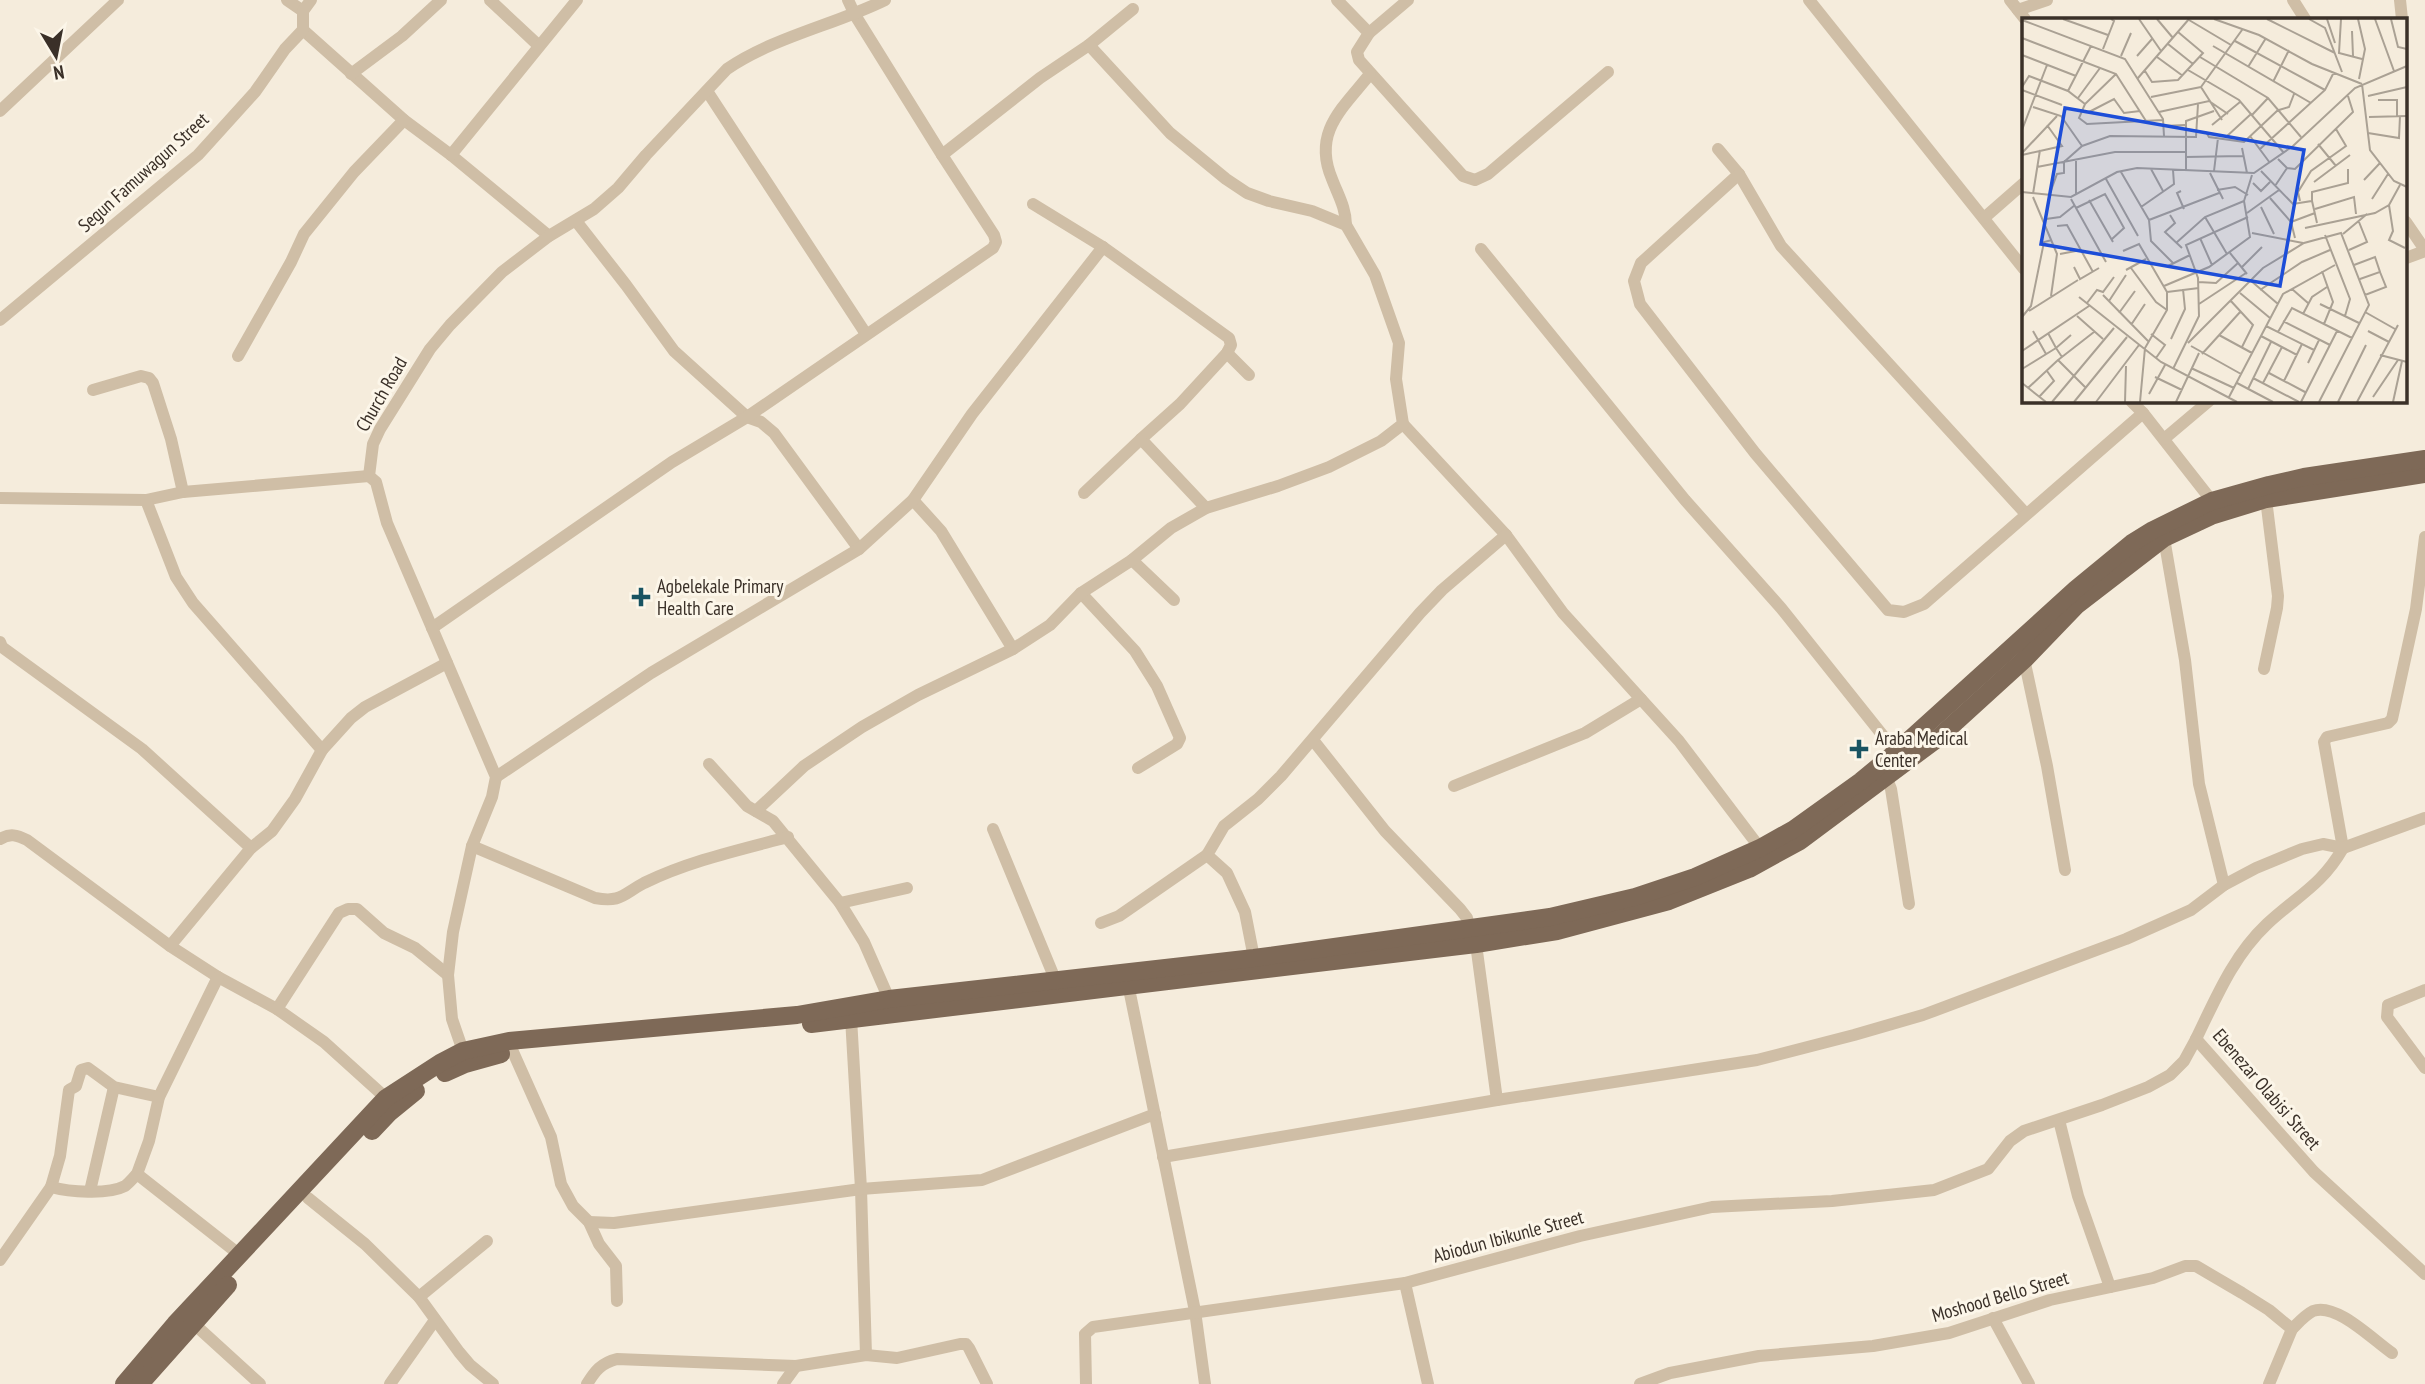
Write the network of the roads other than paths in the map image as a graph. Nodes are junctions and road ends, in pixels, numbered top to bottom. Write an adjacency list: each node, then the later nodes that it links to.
1 (118, 0): 28 (street)
2 (287, 0): 14 (street)
3 (441, 0): 25 (street)
4 (490, 0): 23 (street)
5 (577, 0): 23 (street)
6 (848, 0): 17 (street)
7 (885, 0): 17 (street, Church Road)
8 (1337, 0): 21 (street)
9 (1408, 0): 21 (street)
10 (1809, 0): 36 (street)
11 (2047, 0): 16 (street)
12 (2294, 0): 18 (street)
13 (2400, 0): 19 (street)
14 (307, 6): 20 (street)
15 (1133, 9): 22 (street)
16 (2018, 10)
17 (855, 15): 27 (street, Church Road); 32 (street)
18 (2304, 18)
19 (2402, 18)
20 (303, 30): 25 (street); 46 (street, Segun Famuwagun Street)
21 (1368, 33): 26 (street)
22 (1089, 44): 32 (street); 38 (street)
23 (538, 45): 31 (street)
24 (1608, 72): 26 (street)
25 (352, 74): 29 (street)
26 (1370, 74): 38 (street)
27 (707, 91): 37 (street, Church Road); 47 (street)
28 (0, 111)
29 (404, 120): 31 (street); 49 (street)
30 (1718, 149): 33 (street)
31 (452, 155): 40 (street)
32 (942, 155): 47 (street)
33 (1740, 174): 70 (street); 70 (street)
34 (2022, 185): 36 (street)
35 (1033, 204): 41 (street)
36 (1984, 218): 45 (street)
37 (576, 221): 40 (street, Church Road); 55 (street)
38 (1346, 225): 56 (street)
39 (2408, 225): 43 (street)
40 (549, 236): 61 (street, Church Road)
41 (1103, 247): 48 (street); 67 (street)
42 (1481, 249): 87 (street)
43 (2425, 251): 44 (street)
44 (2408, 257)
45 (2022, 266)
46 (0, 320)
47 (866, 334): 55 (street)
48 (1227, 353): 50 (street); 57 (street)
49 (238, 356)
50 (1249, 375)
51 (93, 390): 62 (street)
52 (2132, 402): 54 (street)
53 (2208, 402): 58 (street)
54 (2143, 413): 58 (street); 70 (street)
55 (747, 417): 74 (street); 78 (street)
56 (1402, 424): 69 (street); 71 (street)
57 (1141, 439): 63 (street); 69 (street)
58 (2164, 439): 68 (street)
59 (2425, 459): 68 (main road)
60 (2425, 474): 65 (main road)
61 (369, 476): 62 (street); 78 (street)
62 (183, 492): 66 (street)
63 (1084, 493)
64 (0, 498): 66 (street)
65 (2266, 499): 73 (main road); 83 (street)
66 (146, 500): 86 (street)
67 (913, 500): 74 (street); 80 (street)
68 (2212, 501): 81 (main road)
69 (1206, 508): 75 (street)
70 (2026, 514)
71 (1506, 535): 84 (street); 85 (street)
72 (2425, 537): 101 (street)
73 (2164, 538): 81 (main road); 104 (street)
74 (859, 549): 90 (street)
75 (1132, 560): 76 (street); 77 (street)
76 (1081, 593): 80 (street); 89 (street)
77 (1174, 600)
78 (432, 628): 82 (street)
79 (1, 647): 99 (street)
80 (1013, 649): 93 (street)
81 (2022, 651): 87 (main road); 91 (main road); 103 (street)
82 (447, 663): 86 (street); 90 (street)
83 (2264, 668)
84 (1641, 699): 92 (street); 100 (street)
85 (1313, 740): 102 (street); 109 (street)
86 (322, 750): 99 (street)
87 (1896, 752): 100 (main road)
88 (709, 764): 93 (street)
89 (1138, 768)
90 (496, 777): 98 (street)
91 (1887, 779): 107 (street); 109 (main road)
92 (1454, 786)
93 (756, 811): 96 (street)
94 (2425, 818): 101 (street)
95 (993, 829): 114 (street)
96 (788, 837): 98 (street); 106 (street)
97 (0, 839): 110 (street)
98 (472, 846): 112 (street)
99 (251, 848): 110 (street)
100 (1760, 848): 109 (main road)
101 (2343, 848): 104 (street); 120 (street, Ebenezar Olabisi Street)
102 (1207, 855): 108 (street); 111 (street)
103 (2065, 870)
104 (2224, 885): 127 (street)
105 (907, 888): 106 (street)
106 (840, 903): 117 (street)
107 (1909, 904)
108 (1101, 923)
109 (1473, 937): 111 (main road); 115 (main road); 127 (street)
110 (170, 946): 113 (street)
111 (1254, 958): 115 (main road)
112 (448, 975): 118 (street); 121 (street)
113 (218, 977): 118 (street); 125 (street)
114 (1055, 979): 115 (main road); 117 (main road)
115 (1127, 979): 119 (main road); 128 (street)
116 (2425, 990): 123 (street)
117 (890, 999): 121 (main road)
118 (276, 1009): 126 (street)
119 (851, 1018): 122 (main road); 133 (street)
120 (2196, 1039): 129 (street, Abiodun Ibikunle Street); 140 (street, Ebenezar Olabisi Street)
121 (463, 1051): 126 (main road)
122 (513, 1052): 135 (main road); 136 (street)
123 (2425, 1068)
124 (114, 1087): 125 (street); 132 (street); 134 (street)
125 (159, 1097): 131 (street)
126 (386, 1098): 138 (main road)
127 (1497, 1100): 130 (street)
128 (1155, 1114): 130 (street); 133 (street)
129 (2059, 1120): 141 (street, Abiodun Ibikunle Street); 142 (street)
130 (1163, 1157): 145 (street)
131 (137, 1174): 134 (street); 138 (street)
132 (51, 1187): 134 (street); 139 (street)
133 (860, 1189): 136 (street); 151 (street)
134 (90, 1191)
135 (308, 1198): 143 (street); 148 (main road)
136 (589, 1222): 144 (street)
137 (487, 1241): 143 (street)
138 (240, 1255): 154 (main road)
139 (0, 1260)
140 (2425, 1274)
141 (1405, 1283): 145 (street, Abiodun Ibikunle Street); 153 (street)
142 (2110, 1287): 146 (street, Moshood Bello Street); 149 (street, Moshood Bello Street)
143 (419, 1297): 147 (street)
144 (617, 1301)
145 (1195, 1311): 162 (street, Abiodun Ibikunle Street); 163 (street)
146 (1993, 1318): 164 (street, Moshood Bello Street); 165 (street)
147 (435, 1320): 157 (street); 158 (street)
148 (193, 1323): 155 (main road); 156 (street)
149 (2292, 1329): 150 (street); 166 (street)
150 (2392, 1353)
151 (866, 1355): 152 (street); 161 (street)
152 (796, 1366): 159 (street); 160 (street)
153 (1424, 1383)
154 (124, 1384)
155 (140, 1384)
156 (260, 1384)
157 (390, 1384)
158 (493, 1384)
159 (587, 1384)
160 (783, 1384)
161 (987, 1384)
162 (1086, 1384)
163 (1205, 1384)
164 (1640, 1384)
165 (2029, 1384)
166 (2269, 1384)

